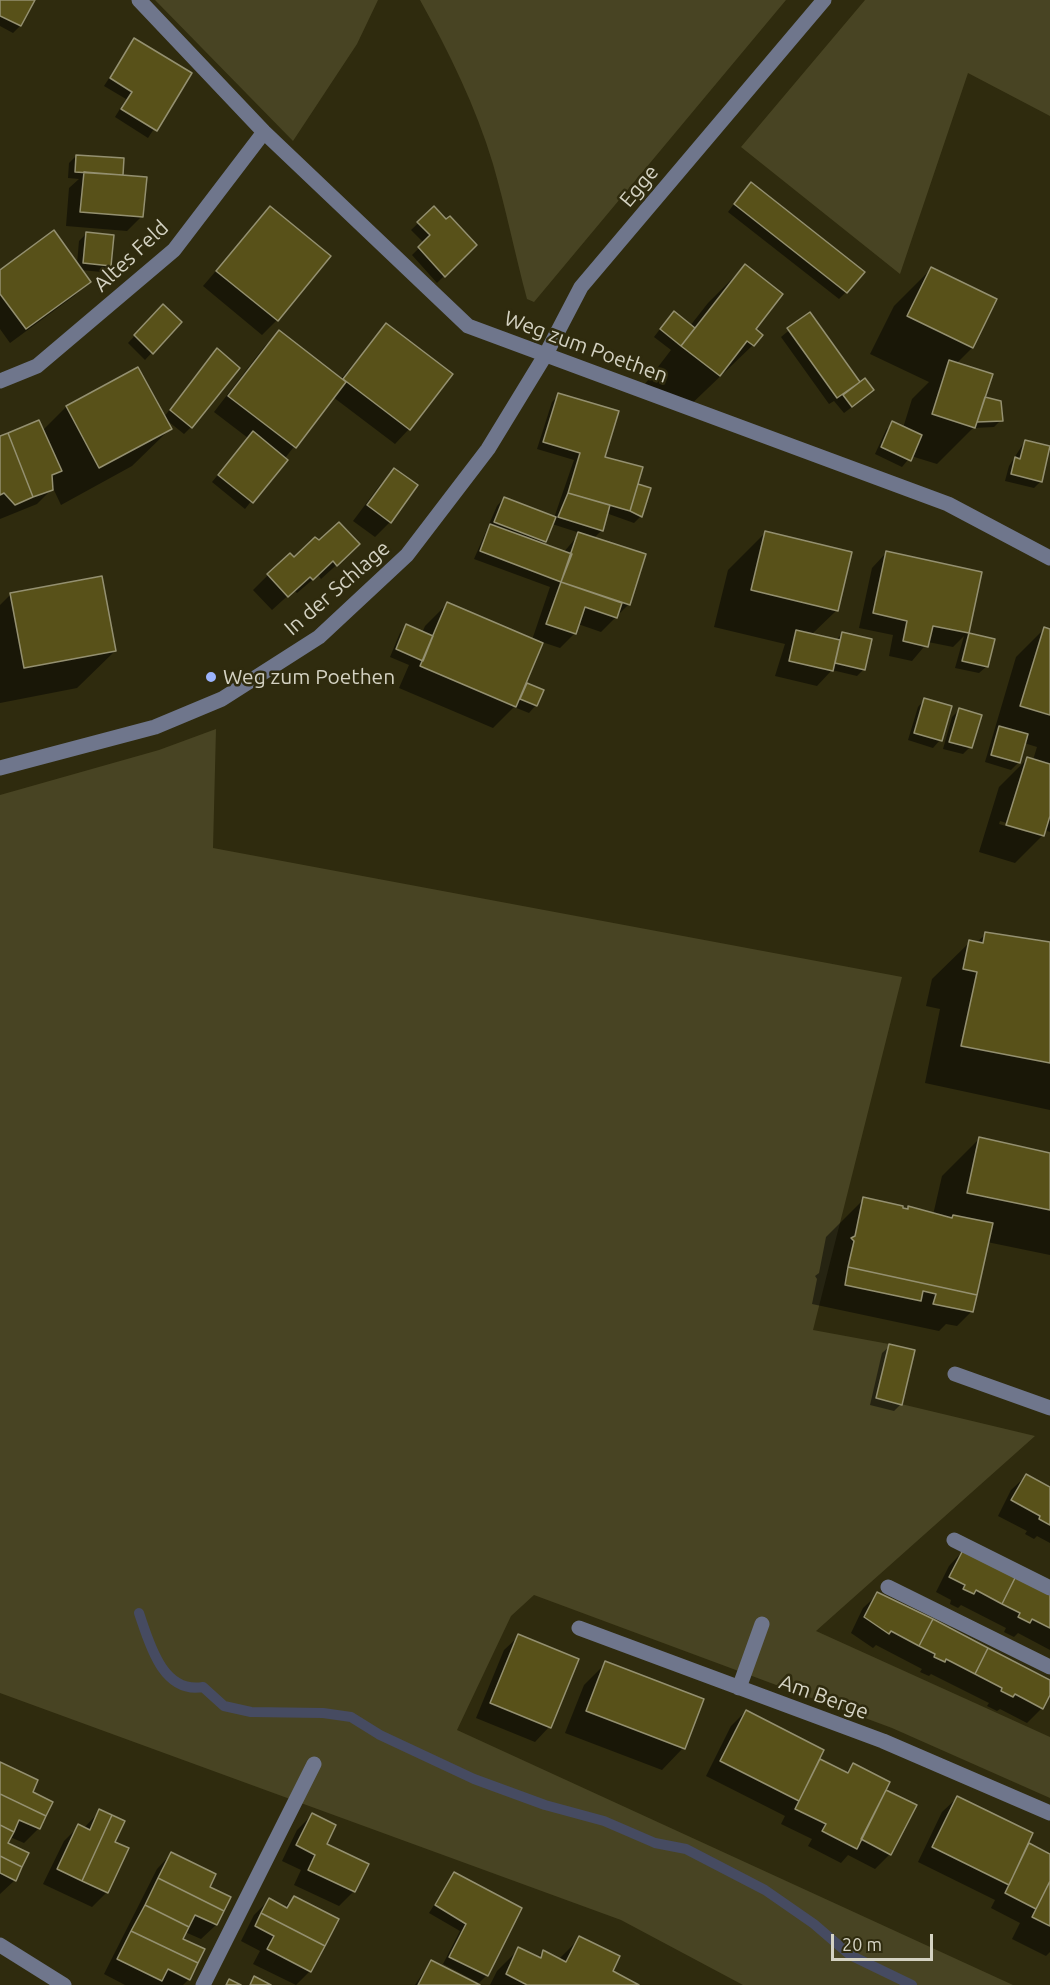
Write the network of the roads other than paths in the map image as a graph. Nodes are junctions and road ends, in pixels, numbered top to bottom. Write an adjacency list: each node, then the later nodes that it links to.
1 (139, 0): 3 (street, Weg zum Poethen)
2 (824, 0): 4 (street, Egge)
3 (264, 132): 4 (street, Weg zum Poethen); 5 (street, Altes Feld)
4 (546, 354): 6 (street, Egge); 7 (street, Weg zum Poethen)
5 (0, 381)
6 (509, 415): 8 (street, In der Schlage)
7 (1050, 558)
8 (0, 768)
9 (955, 1374): 10 (street)
10 (1050, 1408)
11 (954, 1540): 13 (street)
12 (888, 1587): 16 (street)
13 (1050, 1588)
14 (762, 1624): 17 (street)
15 (579, 1628): 17 (street, Am Berge)
16 (1050, 1667)
17 (739, 1688): 19 (street, Am Berge)
18 (314, 1764): 22 (street)
19 (1050, 1813)
20 (0, 1945): 21 (street)
21 (64, 1985)
22 (203, 1985)

